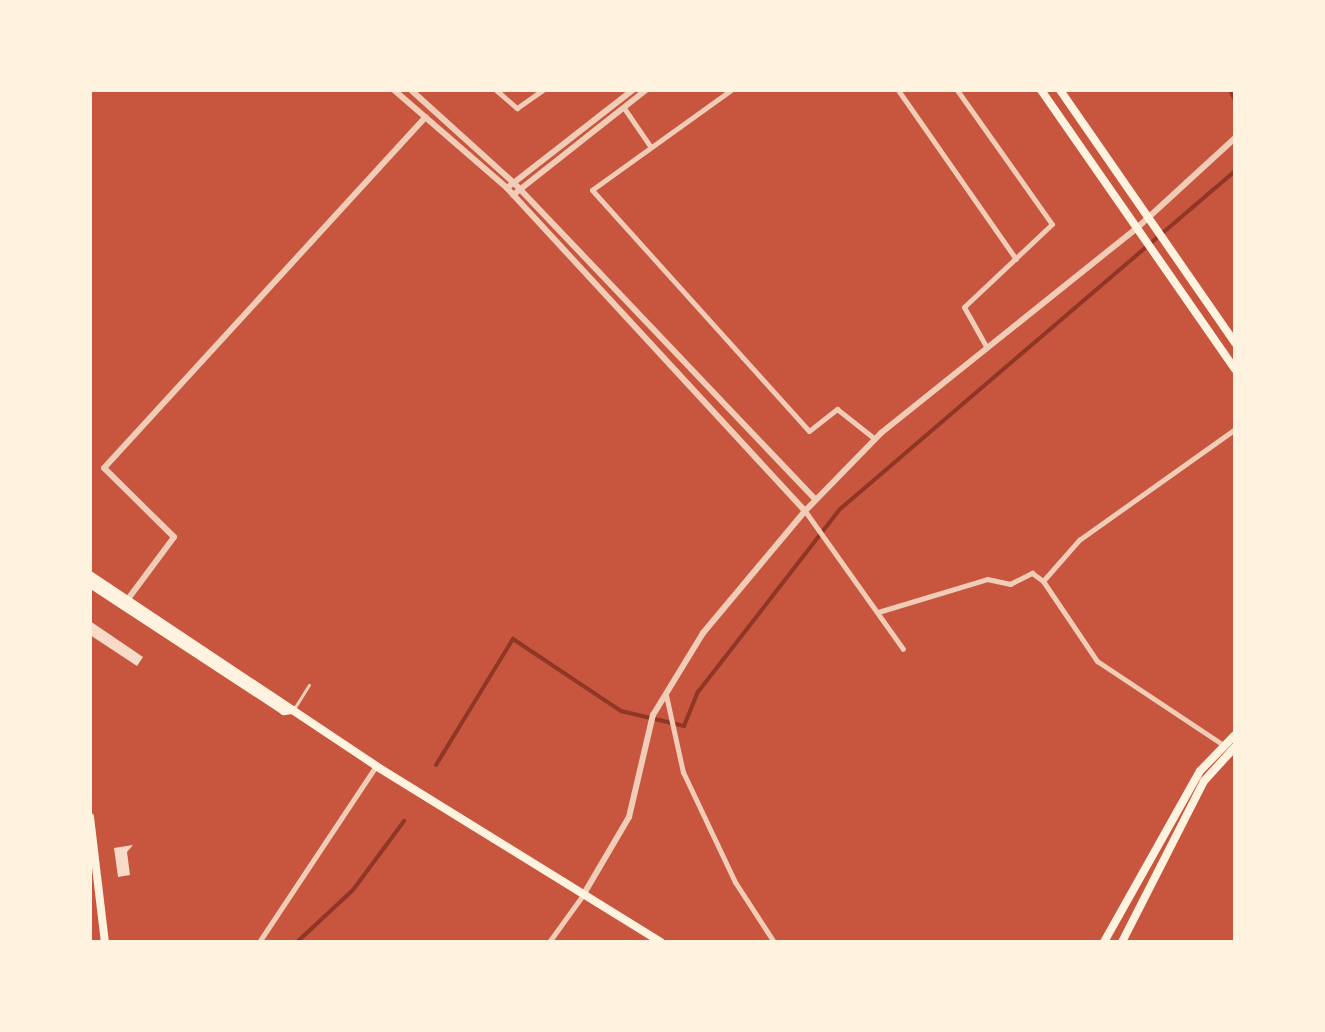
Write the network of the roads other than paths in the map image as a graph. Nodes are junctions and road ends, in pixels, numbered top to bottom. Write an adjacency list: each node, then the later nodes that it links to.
1 (394, 90): 13 (street)
2 (412, 90): 16 (street)
3 (496, 90): 4 (street)
4 (543, 90)
5 (633, 90): 12 (street)
6 (646, 90): 12 (street)
7 (731, 90): 15 (street)
8 (898, 90): 20 (street)
9 (957, 90): 20 (street)
10 (1041, 90): 19 (main road)
11 (1060, 90): 18 (main road)
12 (621, 103): 15 (street); 16 (street)
13 (426, 116): 17 (street); 31 (street)
14 (1235, 138): 18 (street)
15 (650, 146): 25 (street)
16 (518, 186): 17 (street); 26 (street)
17 (510, 192): 27 (street)
18 (1150, 216): 19 (street); 21 (main road)
19 (1138, 227): 22 (street); 23 (main road)
20 (1016, 258): 22 (street)
21 (1235, 343)
22 (986, 346): 25 (street)
23 (1235, 369)
24 (1235, 429): 29 (street)
25 (875, 439): 26 (street)
26 (816, 500): 27 (street)
27 (805, 511): 32 (street); 35 (street)
28 (90, 576): 31 (main road)
29 (1044, 582): 32 (street); 38 (street)
30 (90, 584): 36 (main road)
31 (128, 599): 36 (main road)
32 (878, 612): 33 (street)
33 (903, 649)
34 (310, 685): 36 (lane)
35 (666, 693): 41 (street); 46 (street)
36 (293, 710): 39 (main road)
37 (1235, 735): 38 (main road)
38 (1230, 746): 47 (main road); 48 (main road)
39 (376, 766): 41 (main road); 43 (street)
40 (90, 816): 42 (main road)
41 (585, 892): 44 (street); 45 (main road)
42 (105, 942)
43 (259, 942)
44 (549, 942)
45 (661, 942)
46 (774, 942)
47 (1104, 942)
48 (1122, 942)

